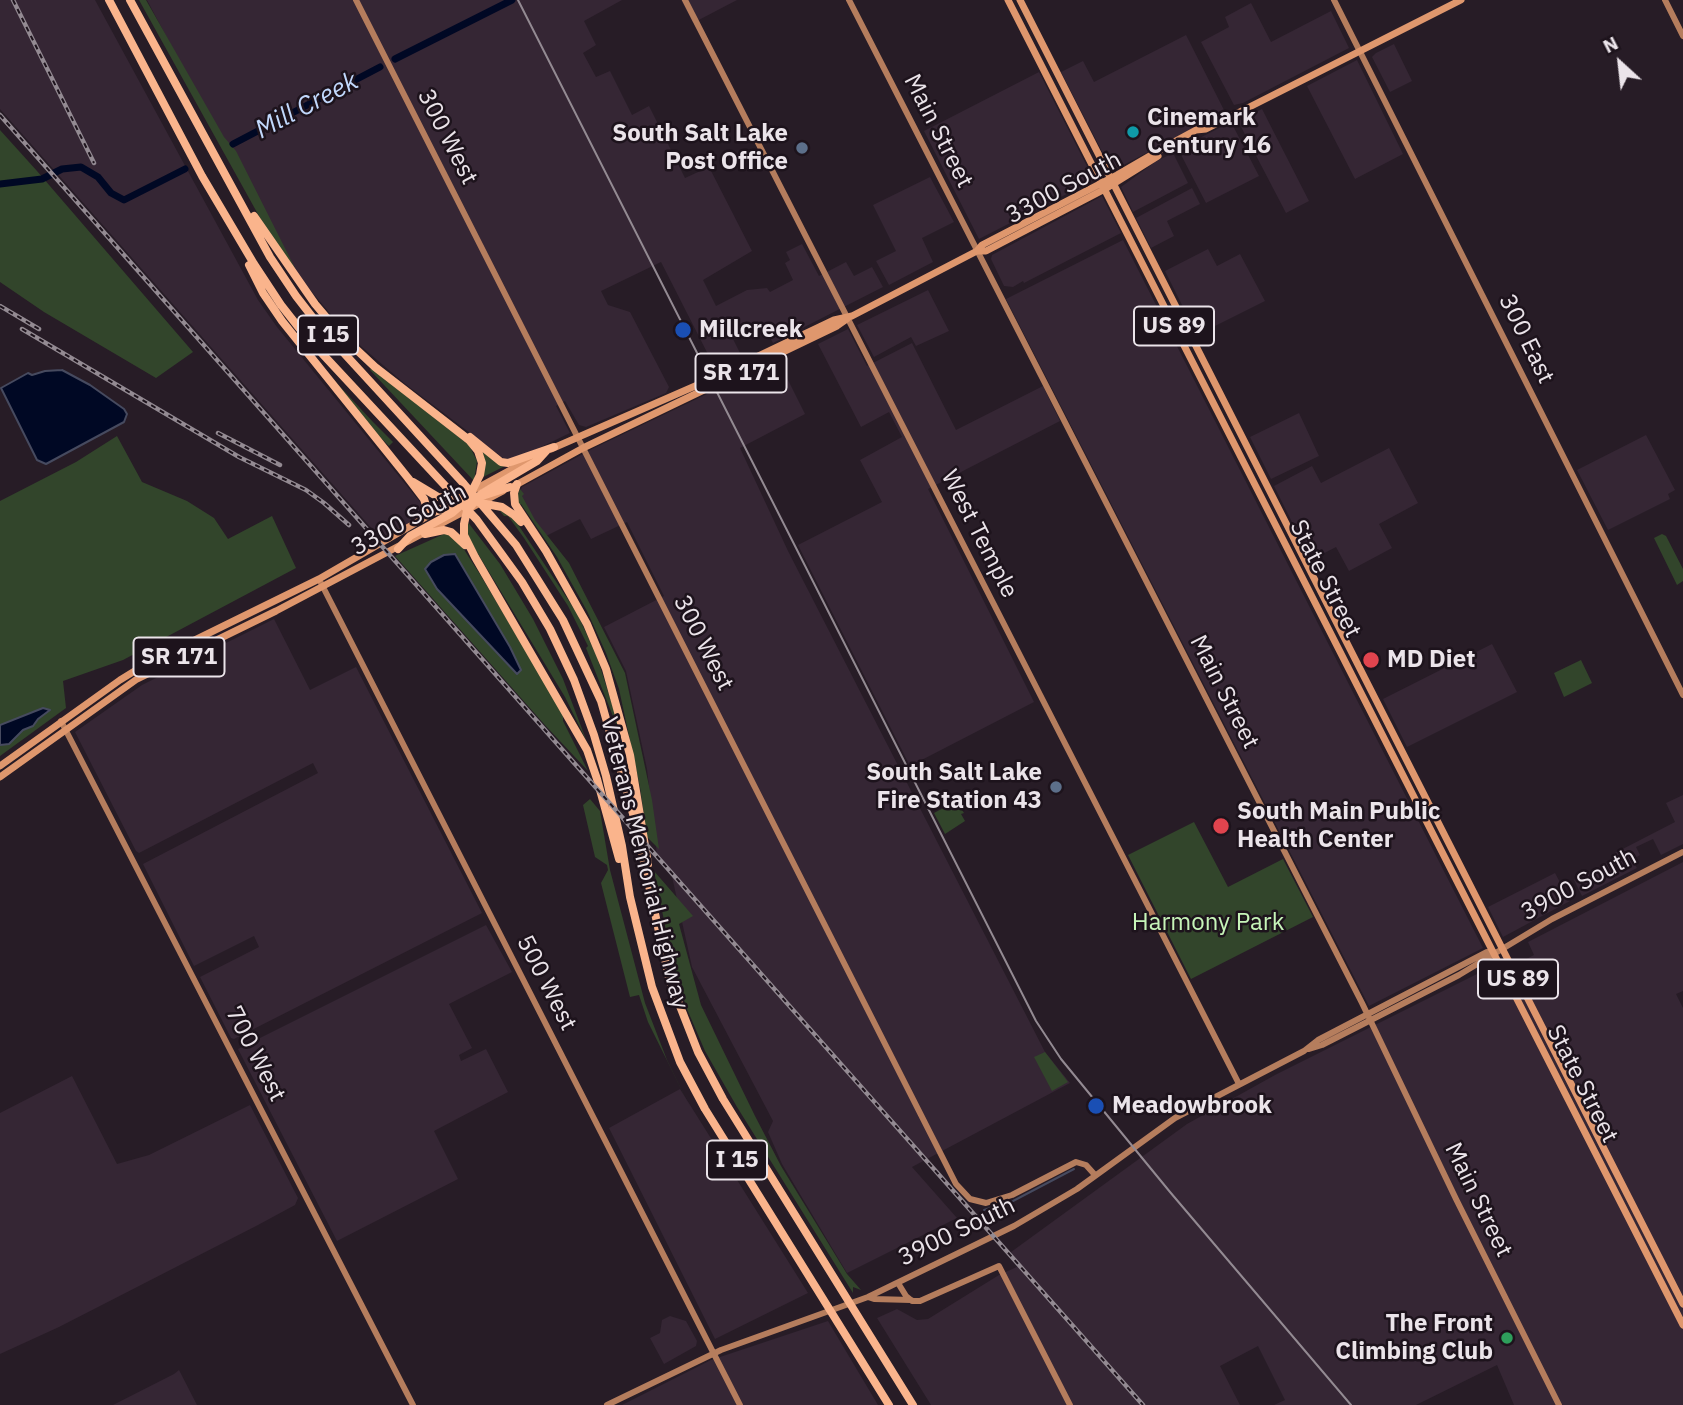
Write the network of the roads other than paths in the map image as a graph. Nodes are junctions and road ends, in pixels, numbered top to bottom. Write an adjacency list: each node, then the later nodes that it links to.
1 (109, 0): 14 (highway, Veterans Memorial Highway / I 15)
2 (130, 0): 13 (highway, Veterans Memorial Highway / I 15)
3 (356, 0): 21 (street, 300 West)
4 (685, 0): 17 (street, West Temple)
5 (849, 0): 16 (street, Main Street)
6 (1008, 0): 15 (main road, State Street / US 89)
7 (1020, 0): 15 (main road, State Street / US 89)
8 (1334, 0): 12 (street, 300 East)
9 (1461, 0): 12 (main road, 3300 South / SR 171)
10 (1665, 0): 11 (street)
11 (1683, 36)
12 (1359, 51): 15 (main road, 3300 South / SR 171); 33 (street, 300 East)
13 (220, 165): 20 (highway); 39 (highway, Veterans Memorial Highway / I 15)
14 (202, 176): 24 (highway); 37 (highway, Veterans Memorial Highway / I 15)
15 (1107, 184): 16 (main road, 3300 South / SR 171); 40 (main road, State Street / US 89); 41 (main road, State Street / US 89)
16 (977, 251): 17 (main road, 3300 South / SR 171); 42 (street, Main Street)
17 (848, 318): 18 (main road, 3300 South / SR 171); 19 (main road, 3300 South / SR 171); 43 (street, West Temple)
18 (675, 395): 19 (main road); 21 (main road, 3300 South / SR 171)
19 (663, 411): 23 (main road, 3300 South / SR 171)
20 (445, 421): 22 (highway); 26 (highway)
21 (578, 438): 22 (main road, 3300 South / SR 171); 23 (street, 300 West)
22 (551, 449): 26 (highway)
23 (583, 449): 25 (main road, 3300 South / SR 171); 44 (street, 300 West)
24 (408, 478): 26 (highway); 27 (highway)
25 (514, 486): 26 (highway); 31 (highway)
26 (470, 501): 27 (highway); 28 (main road, 3300 South / SR 171); 29 (highway); 30 (highway); 31 (highway)
27 (431, 514): 32 (main road, 3300 South / SR 171)
28 (425, 534): 29 (main road, 3300 South / SR 171); 30 (highway)
29 (398, 548): 32 (main road, 3300 South / SR 171)
30 (475, 558): 37 (highway)
31 (563, 581): 39 (highway)
32 (321, 583): 34 (main road, 3300 South / SR 171); 50 (street, 500 West)
33 (1683, 695)
34 (64, 725): 35 (main road, 3300 South / SR 171); 36 (main road, 3300 South / SR 171); 51 (street, 700 West)
35 (0, 766)
36 (0, 777)
37 (602, 778): 54 (highway, Veterans Memorial Highway / I 15)
38 (1683, 852): 40 (street, 3900 South)
39 (648, 876): 55 (highway, Veterans Memorial Highway / I 15)
40 (1503, 948): 41 (street, 3900 South); 48 (main road, State Street / US 89)
41 (1494, 952): 42 (street, 3900 South); 49 (main road, State Street / US 89)
42 (1369, 1018): 43 (street, 3900 South); 57 (street, Main Street)
43 (1239, 1084): 44 (street, 3900 South)
44 (1095, 1175): 45 (street, 3900 South)
45 (898, 1283): 46 (street, 3900 South); 47 (street)
46 (868, 1297): 47 (street); 50 (street, 3900 South)
47 (912, 1301): 56 (street)
48 (1683, 1304)
49 (1683, 1325)
50 (712, 1354): 52 (street, 3900 South); 53 (street, 500 West)
51 (412, 1405)
52 (607, 1405)
53 (740, 1405)
54 (889, 1405)
55 (913, 1405)
56 (1070, 1405)
57 (1559, 1405)

